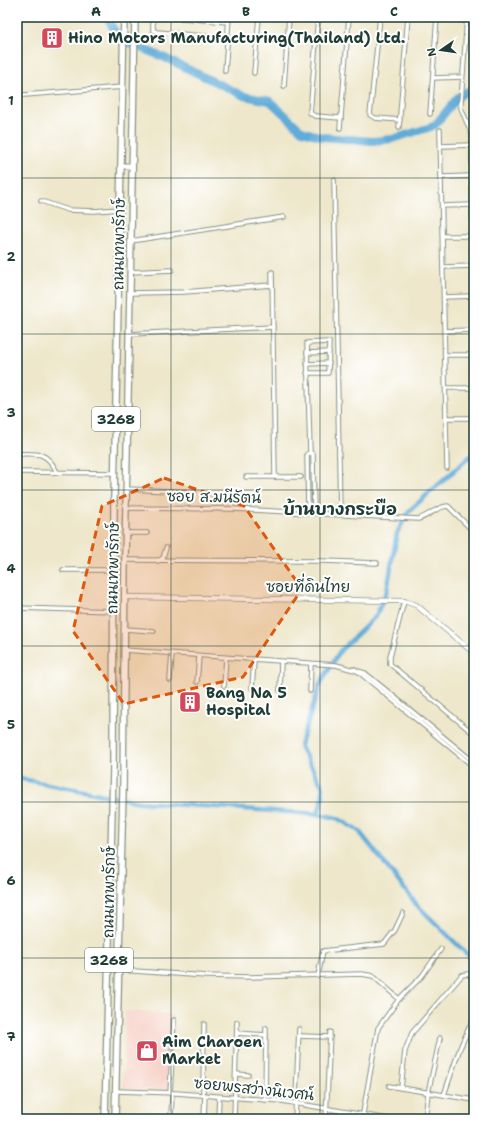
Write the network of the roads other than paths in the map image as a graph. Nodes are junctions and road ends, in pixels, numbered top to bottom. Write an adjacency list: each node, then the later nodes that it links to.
1 (124, 17): 21 (main road, ถนนเทพารักษ์ / 3268)
2 (135, 17): 32 (main road, ถนนเทพารักษ์ / 3268)
3 (152, 17): 15 (street)
4 (172, 17): 14 (street)
5 (229, 17): 14 (street)
6 (259, 17): 17 (street)
7 (289, 17): 22 (street)
8 (318, 17): 24 (street)
9 (349, 17): 24 (street)
10 (380, 17): 25 (street)
11 (408, 17): 25 (street)
12 (437, 17): 18 (street)
13 (467, 17): 19 (street)
14 (228, 22): 15 (street)
15 (227, 38): 16 (street)
16 (225, 71)
17 (254, 73)
18 (432, 78): 19 (street); 23 (street)
19 (462, 79): 29 (street)
20 (17, 84): 21 (street)
21 (122, 86): 31 (main road, ถนนเทพารักษ์ / 3268)
22 (284, 86)
23 (430, 114)
24 (341, 118): 27 (street)
25 (400, 120): 26 (street)
26 (399, 127)
27 (340, 128)
28 (440, 130): 30 (street)
29 (472, 145): 30 (street); 33 (street)
30 (441, 146): 34 (street)
31 (121, 166): 32 (main road); 39 (main road, ถนนเทพารักษ์ / 3268)
32 (132, 166): 43 (main road, ถนนเทพารักษ์ / 3268)
33 (472, 176): 34 (street); 37 (street)
34 (442, 177): 38 (street)
35 (334, 180): 83 (street)
36 (41, 201): 39 (street)
37 (472, 205): 38 (street); 42 (street)
38 (442, 206): 41 (street)
39 (120, 209): 74 (main road, ถนนเทพารักษ์ / 3268)
40 (284, 217): 43 (street)
41 (443, 236): 42 (street); 45 (street)
42 (472, 236): 44 (street)
43 (131, 241): 47 (main road, ถนนเทพารักษ์ / 3268)
44 (472, 266): 45 (street); 51 (street)
45 (444, 267): 52 (street)
46 (172, 270): 47 (street)
47 (130, 272): 50 (main road, ถนนเทพารักษ์ / 3268)
48 (272, 272): 49 (street)
49 (272, 285): 50 (street); 53 (street)
50 (130, 293): 56 (main road, ถนนเทพารักษ์ / 3268)
51 (472, 296): 52 (street); 55 (street)
52 (444, 297): 54 (street)
53 (273, 327): 56 (street); 76 (street)
54 (445, 330): 55 (street); 59 (street)
55 (473, 330): 60 (street)
56 (130, 334): 78 (main road, ถนนเทพารักษ์ / 3268)
57 (328, 352): 58 (street); 58 (street); 61 (street)
58 (307, 353): 62 (street)
59 (445, 355): 60 (street); 64 (street)
60 (473, 355): 65 (street)
61 (328, 363): 62 (street); 63 (street)
62 (307, 364): 63 (street)
63 (307, 374): 69 (street)
64 (446, 388): 65 (street); 66 (street)
65 (473, 388): 67 (street)
66 (446, 418): 67 (street); 71 (street)
67 (474, 418): 68 (street)
68 (474, 446)
69 (310, 453): 81 (street); 82 (street)
70 (17, 454): 73 (street)
71 (447, 468)
72 (17, 472): 73 (street)
73 (58, 472): 74 (street)
74 (116, 473): 92 (main road, ถนนเทพารักษ์ / 3268)
75 (246, 477): 76 (street)
76 (275, 477): 77 (street)
77 (301, 477)
78 (126, 489): 79 (street); 80 (main road, ถนนเทพารักษ์ / 3268)
79 (194, 492)
80 (126, 508): 81 (street, ซอย ส.มนีรัตน์); 85 (main road, ถนนเทพารักษ์ / 3268)
81 (308, 512): 82 (street, ซอย ส.มนีรัตน์)
82 (314, 512): 83 (street, ซอย ส.มนีรัตน์)
83 (340, 514): 84 (street, ซอย ส.มนีรัตน์)
84 (474, 532)
85 (126, 533): 86 (street); 88 (main road, ถนนเทพารักษ์ / 3268)
86 (147, 533)
87 (166, 548): 89 (street)
88 (125, 560): 89 (street); 93 (main road, ถนนเทพารักษ์ / 3268)
89 (157, 561): 90 (street)
90 (377, 563)
91 (63, 570): 92 (street)
92 (114, 570): 96 (main road, ถนนเทพารักษ์ / 3268)
93 (124, 597): 94 (street, ซอยที่ดินไทย); 97 (main road, ถนนเทพารักษ์ / 3268)
94 (404, 601): 100 (street, ซอยที่ดินไทย); 116 (street)
95 (17, 608): 96 (street)
96 (113, 611): 154 (main road, ถนนเทพารักษ์ / 3268)
97 (124, 629): 98 (street); 99 (main road, ถนนเทพารักษ์ / 3268)
98 (154, 631)
99 (124, 650): 101 (street); 122 (main road, ถนนเทพารักษ์ / 3268)
100 (474, 653)
101 (172, 654): 102 (street); 108 (street)
102 (199, 656): 103 (street); 109 (street)
103 (226, 658): 104 (street); 110 (street)
104 (254, 660): 105 (street); 111 (street)
105 (281, 662): 106 (street); 112 (street)
106 (311, 664): 107 (street); 113 (street)
107 (354, 669): 114 (street); 115 (street)
108 (170, 680)
109 (197, 682)
110 (224, 686)
111 (252, 688)
112 (280, 690)
113 (310, 690)
114 (389, 692): 115 (street); 117 (street)
115 (387, 696): 117 (street)
116 (474, 734)
117 (459, 751): 118 (street); 119 (street)
118 (474, 762)
119 (474, 767)
120 (403, 913): 123 (street)
121 (441, 950): 125 (street)
122 (119, 970): 123 (street); 142 (main road, ถนนเทพารักษ์ / 3268)
123 (318, 976): 125 (street)
124 (474, 979): 141 (street)
125 (399, 999): 153 (street)
126 (474, 1018): 146 (street)
127 (174, 1020): 143 (street)
128 (237, 1022): 133 (street)
129 (204, 1024): 145 (street)
130 (266, 1028): 134 (street)
131 (299, 1028): 135 (street)
132 (330, 1032): 136 (street)
133 (237, 1033): 134 (street); 138 (street)
134 (266, 1035): 150 (street)
135 (299, 1036): 136 (street); 151 (street)
136 (330, 1037): 152 (street)
137 (440, 1038): 144 (street)
138 (236, 1074): 139 (street); 148 (street)
139 (248, 1075)
140 (389, 1086): 141 (street)
141 (400, 1088): 144 (street)
142 (117, 1091): 143 (street, ซอยพรสว่างนิเวศน์); 155 (main road, ถนนเทพารักษ์ / 3268)
143 (171, 1093): 145 (street, ซอยพรสว่างนิเวศน์); 156 (street)
144 (428, 1093): 146 (street); 163 (street)
145 (204, 1095): 147 (street, ซอยพรสว่างนิเวศน์); 157 (street)
146 (444, 1095): 149 (street)
147 (219, 1096): 148 (street, ซอยพรสว่างนิเวศน์); 158 (street)
148 (235, 1098): 150 (street, ซอยพรสว่างนิเวศน์); 159 (street)
149 (474, 1099)
150 (265, 1100): 151 (street, ซอยพรสว่างนิเวศน์)
151 (296, 1104): 152 (street, ซอยพรสว่างนิเวศน์); 160 (street)
152 (327, 1109): 153 (street, ซอยพรสว่างนิเวศน์); 161 (street)
153 (363, 1117): 162 (street, ซอยพรสว่างนิเวศน์)
154 (105, 1119)
155 (115, 1119)
156 (171, 1119)
157 (204, 1119)
158 (218, 1119)
159 (234, 1119)
160 (295, 1119)
161 (326, 1119)
162 (388, 1119)
163 (425, 1119)

